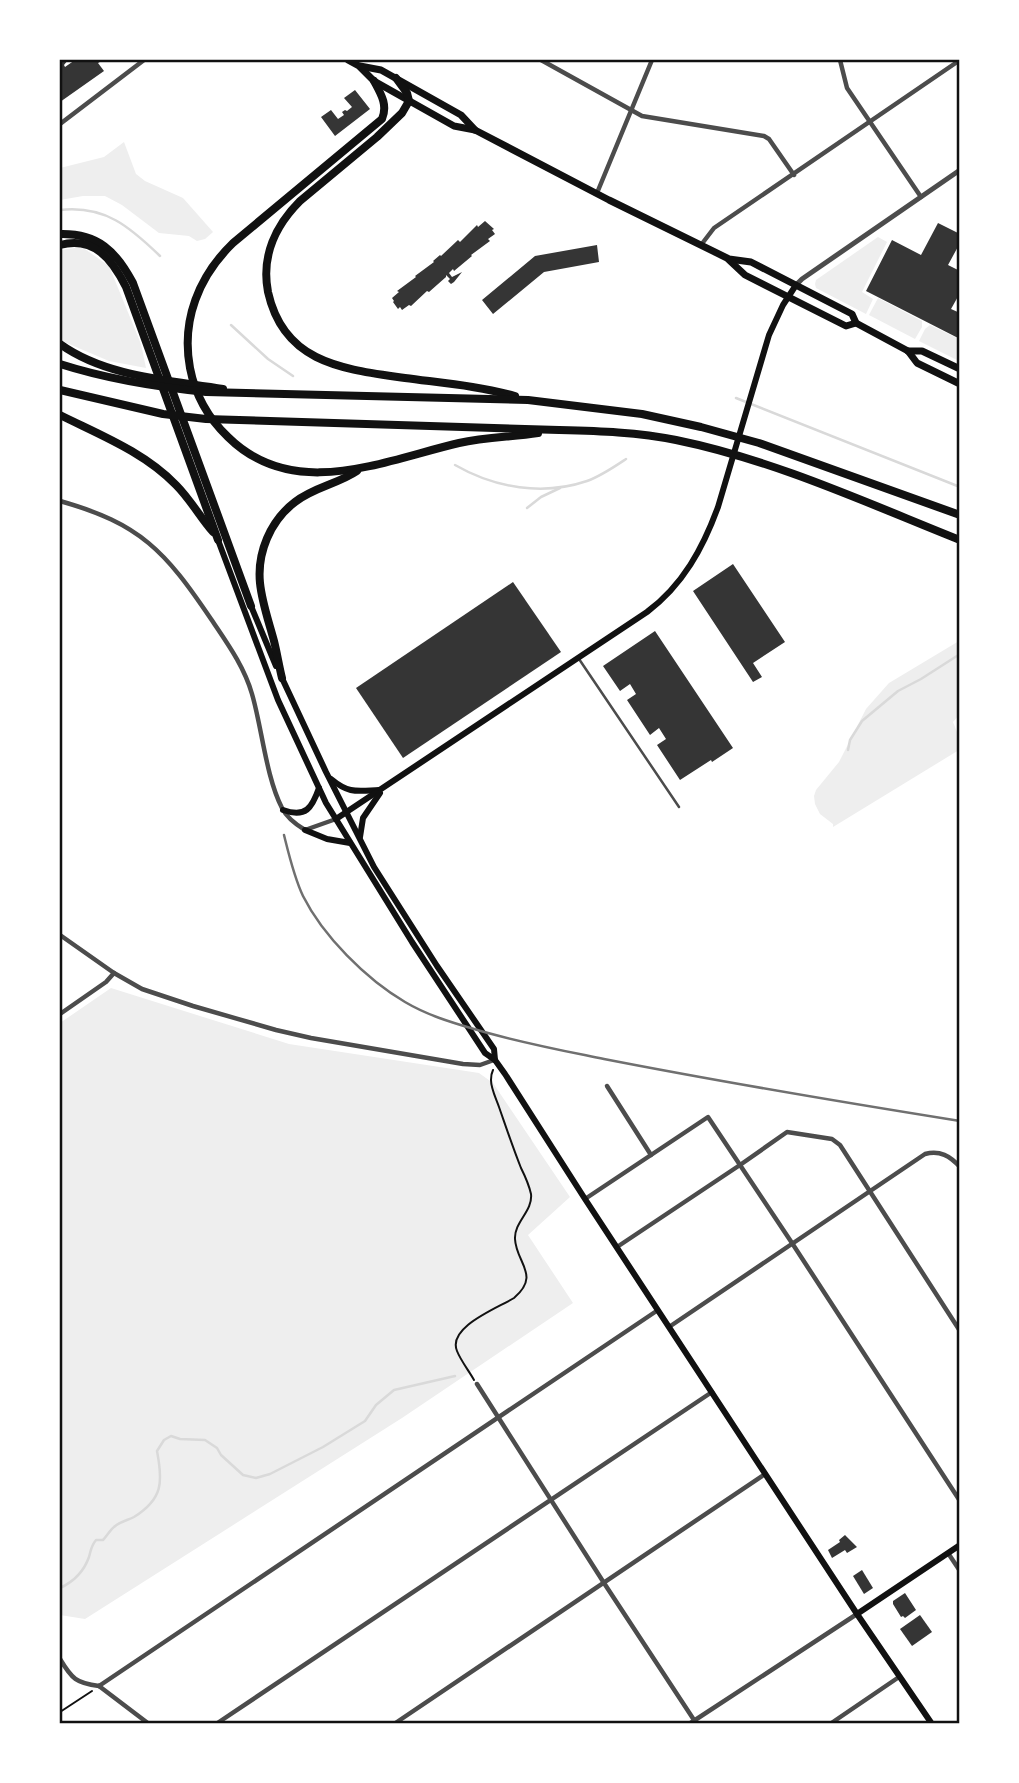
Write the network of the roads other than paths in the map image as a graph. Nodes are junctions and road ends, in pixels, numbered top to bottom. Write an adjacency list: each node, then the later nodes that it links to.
1 (144, 60): 12 (street)
2 (541, 60): 10 (street)
3 (652, 60): 10 (street)
4 (840, 60): 11 (street)
5 (960, 60): 11 (street)
6 (354, 62): 7 (main road); 8 (main road)
7 (396, 78): 9 (highway); 13 (main road)
8 (374, 81): 9 (main road); 37 (highway)
9 (409, 101): 13 (main road); 33 (highway)
10 (632, 110): 15 (street); 16 (street)
11 (869, 121): 15 (street); 17 (street)
12 (60, 124)
13 (475, 130): 16 (main road)
14 (960, 170): 17 (street)
15 (794, 175): 20 (street)
16 (597, 194): 20 (main road)
17 (921, 197): 22 (street)
18 (60, 234): 27 (highway)
19 (60, 245): 27 (highway)
20 (701, 245): 21 (main road)
21 (729, 259): 22 (main road); 23 (main road)
22 (796, 285): 23 (main road); 24 (main road)
23 (788, 297): 24 (main road); 43 (main road)
24 (856, 323): 26 (main road)
25 (60, 344): 32 (highway)
26 (908, 351): 29 (main road); 30 (main road)
27 (155, 354): 36 (highway)
28 (60, 363): 32 (highway)
29 (960, 369)
30 (960, 384)
31 (60, 390): 35 (highway)
32 (257, 394): 33 (highway)
33 (528, 400): 39 (highway)
34 (60, 415): 40 (highway)
35 (559, 430): 37 (highway); 41 (highway)
36 (186, 442): 40 (highway); 42 (highway)
37 (360, 469): 44 (highway)
38 (60, 501): 49 (street)
39 (960, 515)
40 (218, 540): 46 (main road)
41 (960, 540)
42 (251, 606): 44 (main road)
43 (578, 659): 47 (main road); 48 (lane)
44 (282, 678): 45 (main road)
45 (326, 772): 47 (main road); 50 (main road)
46 (319, 788): 49 (main road); 51 (main road)
47 (383, 789): 50 (main road); 53 (main road)
48 (679, 807)
49 (283, 810): 52 (street)
50 (347, 812): 51 (main road); 53 (main road)
51 (336, 819): 52 (street); 54 (main road)
52 (305, 830): 54 (main road)
53 (360, 838): 58 (main road)
54 (350, 843): 58 (main road)
55 (60, 935): 56 (street)
56 (114, 973): 57 (street); 58 (street)
57 (60, 1014)
58 (495, 1060): 64 (main road)
59 (607, 1086): 60 (street)
60 (651, 1155): 61 (street); 64 (street)
61 (740, 1165): 63 (street); 65 (street); 66 (street)
62 (960, 1167): 63 (street)
63 (869, 1191): 65 (street); 69 (street)
64 (584, 1199): 66 (main road)
65 (792, 1244): 68 (street); 75 (street)
66 (617, 1247): 67 (main road)
67 (657, 1310): 68 (main road); 72 (street)
68 (669, 1327): 71 (main road)
69 (960, 1331)
70 (477, 1384): 72 (street)
71 (712, 1392): 73 (main road); 74 (street)
72 (498, 1418): 74 (street); 83 (street)
73 (766, 1474): 79 (street); 80 (main road)
74 (551, 1500): 79 (street); 86 (street)
75 (960, 1501)
76 (960, 1545): 77 (main road)
77 (948, 1553): 78 (street); 80 (main road)
78 (960, 1570)
79 (604, 1583): 84 (street); 87 (street)
80 (857, 1614): 82 (main road); 84 (street)
81 (60, 1659): 83 (street)
82 (899, 1677): 88 (street); 89 (main road)
83 (99, 1686): 85 (street)
84 (691, 1722)
85 (149, 1724)
86 (216, 1724)
87 (394, 1724)
88 (830, 1724)
89 (932, 1724)

